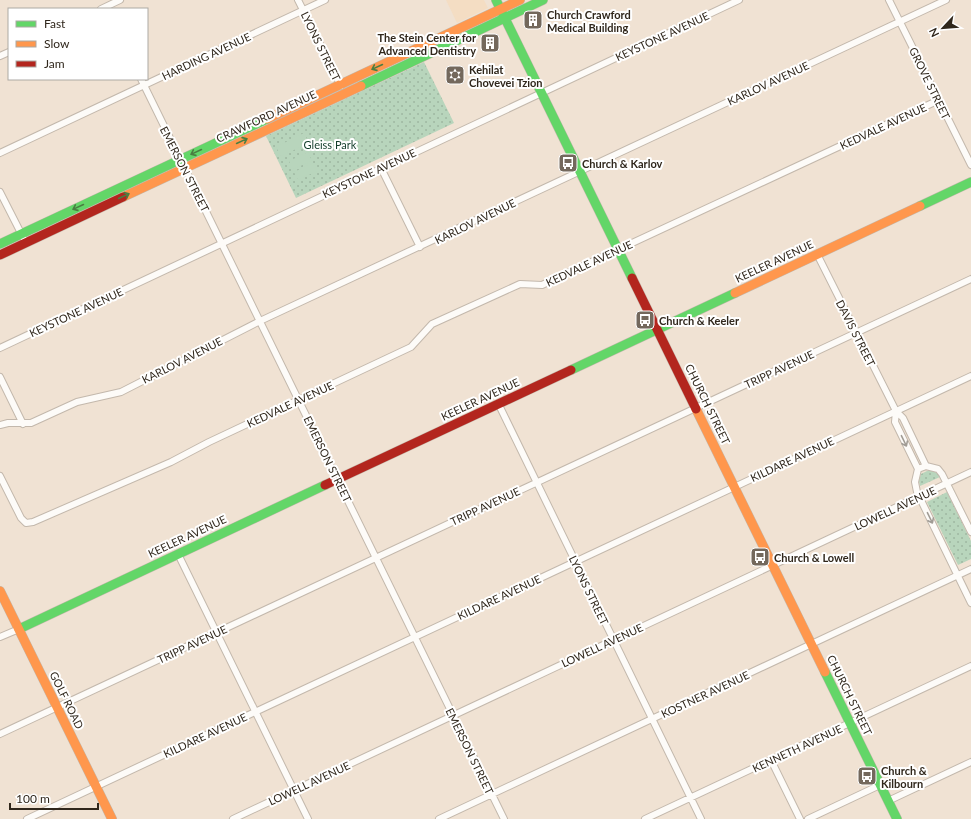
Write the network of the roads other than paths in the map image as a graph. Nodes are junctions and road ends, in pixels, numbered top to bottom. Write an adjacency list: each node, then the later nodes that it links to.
1 (120, 0): 10 (street)
2 (298, 0): 12 (street, LYONS STREET)
3 (325, 0): 12 (street, HARDING AVENUE)
4 (496, 0): 11 (street, CHURCH STREET)
5 (520, 0): 11 (street, CRAWFORD AVENUE)
6 (543, 0): 13 (street, CRAWFORD AVENUE)
7 (739, 0): 18 (street, KEYSTONE AVENUE)
8 (890, 0): 14 (street, GROVE STREET)
9 (946, 0): 14 (street, KARLOV AVENUE)
10 (104, 8)
11 (501, 9): 13 (street, CHURCH STREET); 17 (street, CRAWFORD AVENUE, one-way to 17)
12 (303, 10): 16 (street, HARDING AVENUE); 17 (street, LYONS STREET)
13 (505, 18): 17 (street, CRAWFORD AVENUE); 18 (street, CHURCH STREET)
14 (900, 22): 19 (street, GROVE STREET); 24 (street, KARLOV AVENUE)
15 (141, 80): 16 (street, EMERSON STREET)
16 (144, 86): 20 (street, HARDING AVENUE); 21 (street, EMERSON STREET)
17 (342, 89): 21 (street, CRAWFORD AVENUE)
18 (542, 92): 23 (street, KEYSTONE AVENUE); 24 (street, CHURCH STREET)
19 (939, 100): 22 (street, GROVE STREET); 32 (street, KEDVALE AVENUE)
20 (0, 153)
21 (183, 163): 27 (street, CRAWFORD AVENUE, one-way to 27); 28 (street, CRAWFORD AVENUE, one-way to 21); 29 (street, EMERSON STREET)
22 (971, 165)
23 (381, 168): 29 (street, KEYSTONE AVENUE); 31 (street)
24 (580, 171): 31 (street, KARLOV AVENUE); 32 (street, CHURCH STREET)
25 (971, 182): 33 (street, KEELER AVENUE)
26 (0, 192): 27 (street)
27 (21, 234): 28 (street); 30 (street, CRAWFORD AVENUE)
28 (26, 243): 34 (street, CRAWFORD AVENUE)
29 (222, 243): 36 (street, EMERSON STREET); 39 (street, KEYSTONE AVENUE)
30 (0, 244)
31 (420, 247): 36 (street, KARLOV AVENUE)
32 (619, 249): 37 (street, CHURCH STREET); 42 (street, KEDVALE AVENUE)
33 (817, 254): 37 (street, KEELER AVENUE); 38 (street, DAVIS STREET)
34 (0, 255)
35 (971, 279): 38 (street, TRIPP AVENUE)
36 (260, 321): 42 (street, EMERSON STREET); 46 (street, KARLOV AVENUE)
37 (657, 328): 43 (street, KEELER AVENUE); 44 (street, CHURCH STREET)
38 (856, 333): 44 (street, TRIPP AVENUE); 45 (street, DAVIS STREET)
39 (0, 348)
40 (971, 376): 45 (street, KILDARE AVENUE)
41 (0, 377): 46 (street)
42 (299, 400): 51 (street, KEDVALE AVENUE); 52 (street, EMERSON STREET)
43 (498, 403): 52 (street, KEELER AVENUE); 53 (street, LYONS STREET)
44 (696, 407): 53 (street, TRIPP AVENUE); 55 (street, CHURCH STREET)
45 (896, 411): 48 (street, DAVIS STREET); 49 (street, DAVIS STREET, one-way to 49); 55 (street, KILDARE AVENUE)
46 (23, 424): 47 (street, KARLOV AVENUE)
47 (0, 425)
48 (926, 466): 49 (street); 54 (street)
49 (918, 469): 56 (street, DAVIS STREET)
50 (971, 472): 54 (street, LOWELL AVENUE)
51 (0, 476)
52 (338, 479): 58 (street, KEELER AVENUE); 59 (street, EMERSON STREET)
53 (537, 482): 59 (street, TRIPP AVENUE); 60 (street, LYONS STREET)
54 (948, 483): 56 (street, LOWELL AVENUE); 57 (street)
55 (734, 486): 60 (street, KILDARE AVENUE); 61 (street, CHURCH STREET)
56 (919, 497): 61 (street, LOWELL AVENUE); 63 (street, DAVIS STREET, one-way to 63)
57 (971, 532)
58 (178, 554): 66 (street, KEELER AVENUE); 67 (street)
59 (376, 558): 67 (street, TRIPP AVENUE); 69 (street, EMERSON STREET)
60 (575, 561): 69 (street, KILDARE AVENUE); 70 (street, LYONS STREET)
61 (773, 565): 70 (street, LOWELL AVENUE); 71 (street, CHURCH STREET)
62 (971, 569): 63 (street, KOSTNER AVENUE)
63 (957, 575): 65 (street, DAVIS STREET); 71 (street, KOSTNER AVENUE)
64 (0, 590): 66 (street, GOLF ROAD)
65 (971, 604)
66 (19, 629): 68 (street, KEELER AVENUE); 73 (street, GOLF ROAD)
67 (216, 633): 73 (street, TRIPP AVENUE); 74 (street)
68 (0, 637)
69 (415, 637): 74 (street, KILDARE AVENUE); 75 (street, EMERSON STREET)
70 (614, 640): 75 (street, LOWELL AVENUE); 76 (street, LYONS STREET)
71 (812, 644): 76 (street, KOSTNER AVENUE); 77 (street, CHURCH STREET)
72 (971, 666): 77 (street, KENNETH AVENUE)
73 (57, 708): 78 (street, TRIPP AVENUE); 82 (street, GOLF ROAD)
74 (255, 711): 82 (street, KILDARE AVENUE); 83 (street)
75 (453, 716): 83 (street, LOWELL AVENUE); 84 (street, EMERSON STREET)
76 (652, 719): 84 (street, KOSTNER AVENUE); 85 (street, LYONS STREET)
77 (850, 723): 79 (street, KENNETH AVENUE); 81 (street, CHURCH STREET)
78 (0, 734)
79 (771, 760): 85 (street, KENNETH AVENUE); 95 (street)
80 (971, 762): 86 (street)
81 (880, 785): 86 (street, CHURCH STREET); 96 (street)
82 (96, 786): 87 (street, KILDARE AVENUE); 88 (street, GOLF ROAD)
83 (294, 790): 89 (street, LOWELL AVENUE); 90 (street)
84 (492, 794): 91 (street, KOSTNER AVENUE); 92 (street, EMERSON STREET)
85 (691, 798): 93 (street, KENNETH AVENUE); 94 (street, LYONS STREET)
86 (888, 801): 97 (street, CHURCH STREET)
87 (26, 819)
88 (112, 819)
89 (233, 819)
90 (308, 819)
91 (439, 819)
92 (504, 819)
93 (645, 819)
94 (701, 819)
95 (800, 819)
96 (808, 819)
97 (897, 819)

